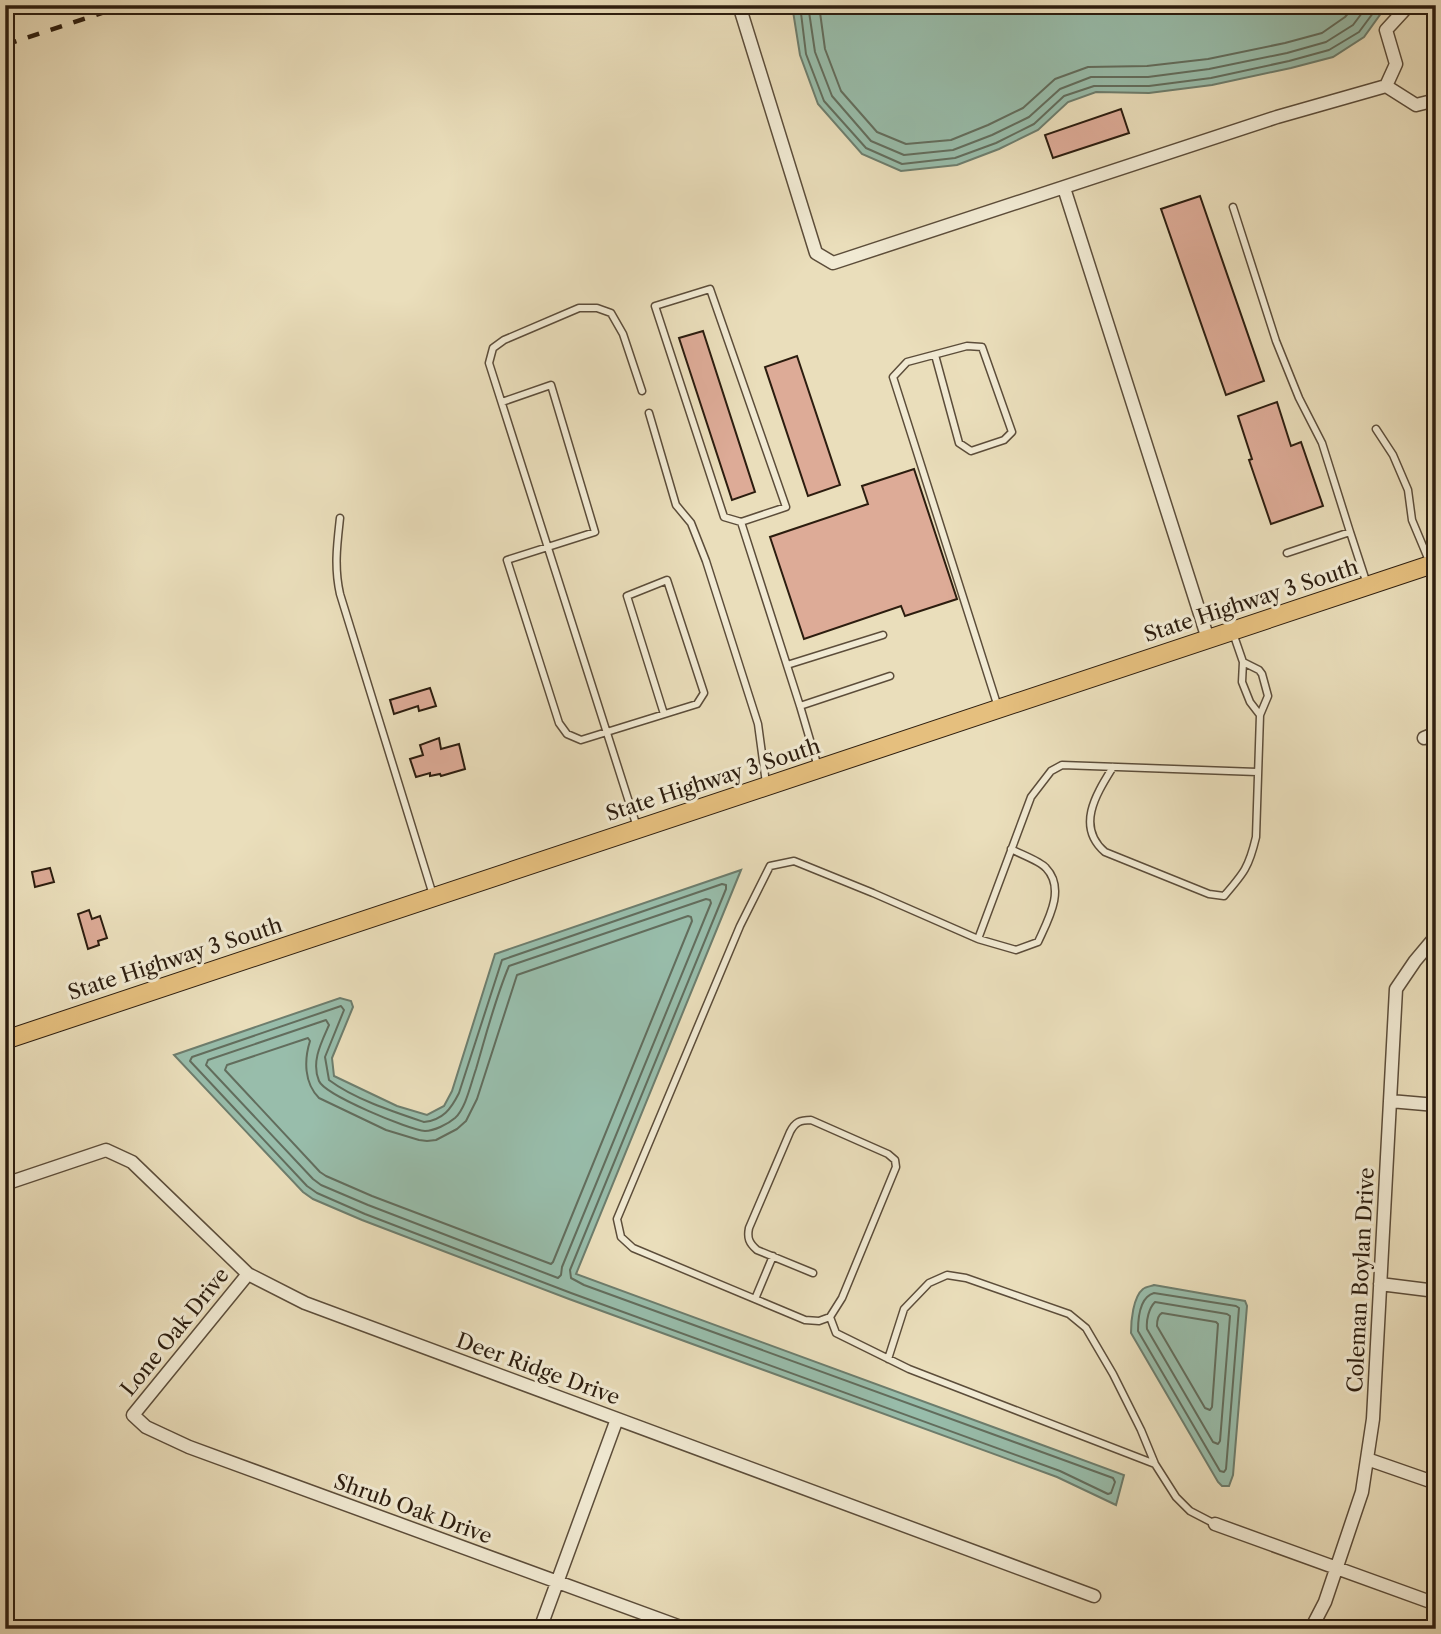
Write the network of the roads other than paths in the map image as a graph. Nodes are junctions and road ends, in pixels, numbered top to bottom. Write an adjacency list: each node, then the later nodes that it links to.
1 (739, 5): 5 (street)
2 (1409, 5): 3 (street)
3 (1386, 86): 4 (street); 5 (street)
4 (1436, 100)
5 (1064, 188): 21 (street)
6 (1233, 207): 14 (lane)
7 (935, 355): 7 (lane); 26 (lane)
8 (642, 391): 9 (lane)
9 (502, 402): 15 (lane); 15 (lane)
10 (649, 413): 33 (lane)
11 (1376, 429): 17 (lane)
12 (340, 518): 36 (lane)
13 (741, 522): 13 (lane); 23 (lane)
14 (1350, 532): 16 (lane); 18 (lane)
15 (547, 548): 29 (lane); 29 (lane)
16 (1287, 553)
17 (1434, 570): 18 (main road, State Highway 3 South)
18 (1367, 586): 19 (main road, State Highway 3 South)
19 (1233, 631): 21 (main road, State Highway 3 South); 22 (lane)
20 (883, 635): 23 (lane)
21 (1208, 639): 26 (main road, State Highway 3 South)
22 (1243, 662): 28 (lane); 28 (lane)
23 (787, 665): 25 (lane)
24 (890, 676): 25 (lane)
25 (800, 706): 31 (lane)
26 (999, 709): 31 (main road, State Highway 3 South)
27 (664, 714): 27 (lane); 29 (lane)
28 (1260, 715): 32 (lane)
29 (607, 733): 34 (lane)
30 (1112, 767): 32 (lane); 32 (lane); 35 (lane)
31 (818, 769): 33 (main road, State Highway 3 South)
32 (1257, 772)
33 (766, 786): 34 (main road, State Highway 3 South)
34 (637, 829): 36 (main road, State Highway 3 South)
35 (1011, 849): 38 (lane); 38 (lane)
36 (434, 897): 39 (main road, State Highway 3 South)
37 (1436, 936): 40 (street, Coleman Boylan Drive)
38 (978, 939): 48 (lane)
39 (5, 1040)
40 (1390, 1101): 41 (street); 46 (street, Coleman Boylan Drive)
41 (1436, 1105)
42 (5, 1184): 45 (street, Deer Ridge Drive)
43 (773, 1256): 44 (lane); 48 (lane); 49 (lane)
44 (813, 1273)
45 (248, 1274): 51 (street, Lone Oak Drive); 52 (street, Deer Ridge Drive)
46 (1380, 1284): 47 (street); 53 (street, Coleman Boylan Drive)
47 (1436, 1291)
48 (755, 1300): 49 (lane)
49 (830, 1317): 50 (lane)
50 (888, 1359): 54 (lane); 54 (lane)
51 (132, 1415): 58 (street, Shrub Oak Drive)
52 (617, 1419): 58 (street); 59 (street, Deer Ridge Drive)
53 (1367, 1459): 55 (street); 57 (street, Coleman Boylan Drive)
54 (1155, 1464): 56 (lane)
55 (1436, 1483)
56 (1215, 1524): 57 (street)
57 (1338, 1568): 60 (street); 63 (street, Coleman Boylan Drive)
58 (557, 1582): 61 (street); 62 (street, Shrub Oak Drive)
59 (1094, 1596)
60 (1436, 1604)
61 (540, 1629)
62 (686, 1629)
63 (1311, 1629)

